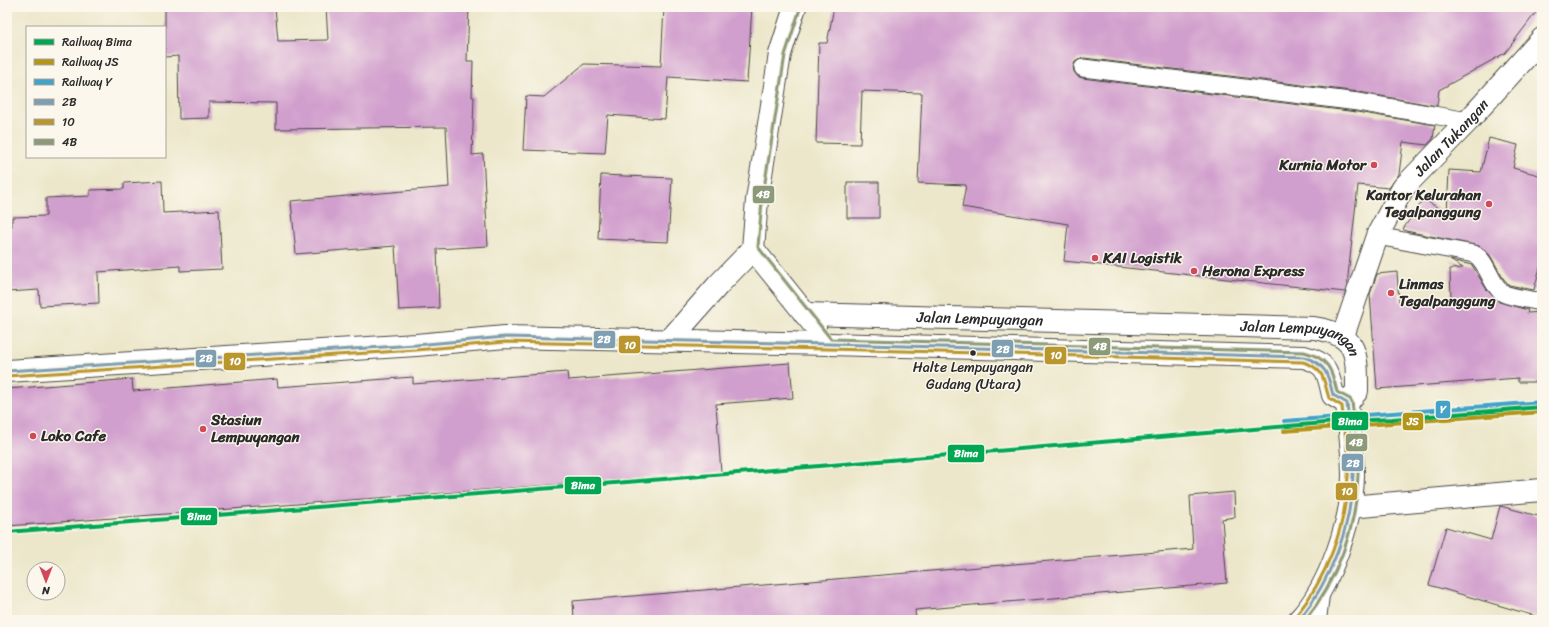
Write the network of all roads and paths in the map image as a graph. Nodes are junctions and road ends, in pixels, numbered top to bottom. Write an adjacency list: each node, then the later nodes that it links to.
1 (795, 7): 6 (street)
2 (1542, 40): 4 (street, Jalan Tukangan)
3 (1083, 68): 4 (lane)
4 (1468, 121): 5 (street, Jalan Tukangan)
5 (1377, 236): 7 (lane); 9 (street, Jalan Tukangan)
6 (753, 248): 8 (street); 10 (street)
7 (1542, 302)
8 (805, 314): 9 (street, Jalan Lempuyangan); 11 (street)
9 (1343, 336): 13 (street, Jalan Lempuyangan)
10 (669, 341): 11 (street, Jalan Lempuyangan); 12 (street, Jalan Lempuyangan)
11 (829, 344): 13 (street, Jalan Lempuyangan)
12 (7, 372)
13 (1347, 403): 15 (street)
14 (1542, 490): 15 (street)
15 (1350, 507): 16 (street)
16 (1318, 595): 17 (street); 18 (street)
17 (1299, 620)
18 (1315, 620)

